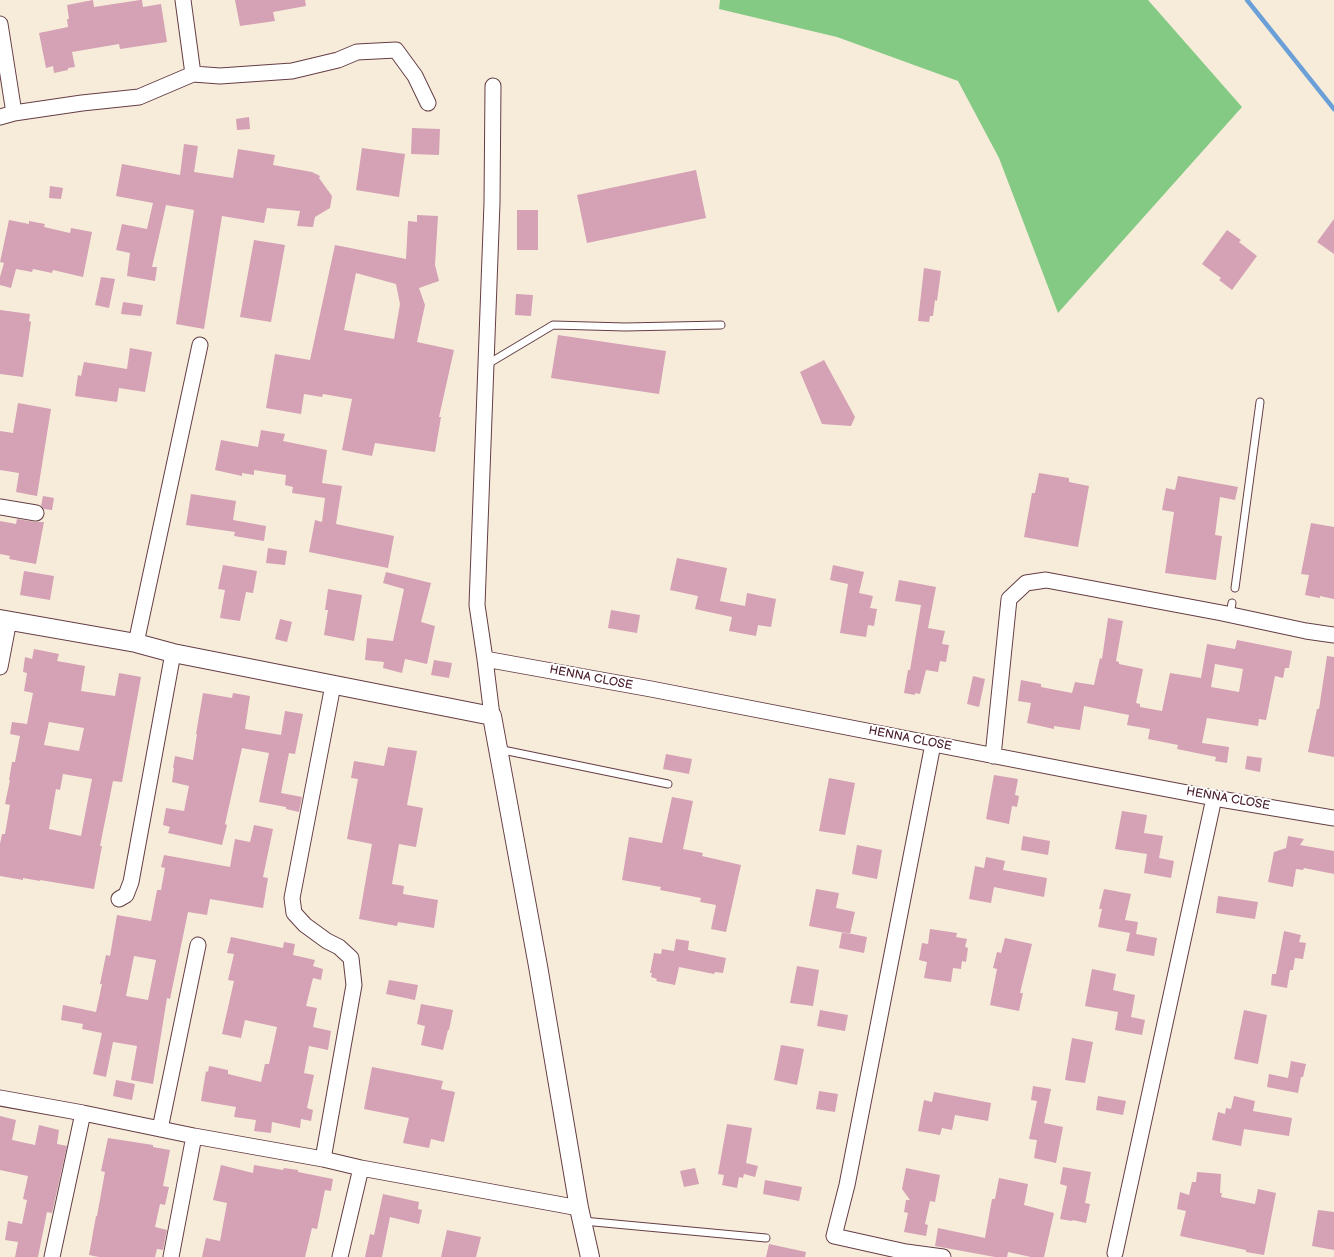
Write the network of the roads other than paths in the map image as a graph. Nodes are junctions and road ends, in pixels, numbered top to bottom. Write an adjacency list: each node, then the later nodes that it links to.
1 (183, 0): 3 (street)
2 (0, 24): 6 (street)
3 (192, 74): 5 (street); 6 (street)
4 (493, 86): 9 (street)
5 (428, 103)
6 (7, 115)
7 (721, 325): 9 (lane)
8 (200, 345): 16 (street)
9 (486, 366): 18 (street)
10 (1260, 402): 13 (lane)
11 (0, 507): 12 (street)
12 (36, 513)
13 (1235, 588)
14 (4, 620): 16 (street); 19 (street)
15 (1334, 635): 24 (street)
16 (136, 643): 17 (street)
17 (173, 653): 20 (street); 28 (street)
18 (485, 659): 21 (street); 22 (street, HENNA CLOSE)
19 (0, 667)
20 (333, 685): 21 (street); 34 (street)
21 (492, 716): 23 (street)
22 (934, 744): 24 (street, HENNA CLOSE); 43 (street)
23 (498, 749): 25 (lane); 36 (street)
24 (993, 756): 26 (street, HENNA CLOSE)
25 (668, 784)
26 (1214, 798): 27 (street, HENNA CLOSE); 38 (street)
27 (1334, 818)
28 (119, 899)
29 (198, 945): 32 (street)
30 (0, 1098): 31 (street)
31 (82, 1113): 32 (street); 39 (street)
32 (160, 1129): 33 (street)
33 (194, 1136): 34 (street); 40 (street)
34 (323, 1159): 35 (street)
35 (361, 1168): 36 (street); 41 (street)
36 (580, 1214): 37 (lane); 42 (street)
37 (766, 1238)
38 (1115, 1253)
39 (52, 1257)
40 (171, 1257)
41 (340, 1257)
42 (590, 1257)
43 (943, 1257)

